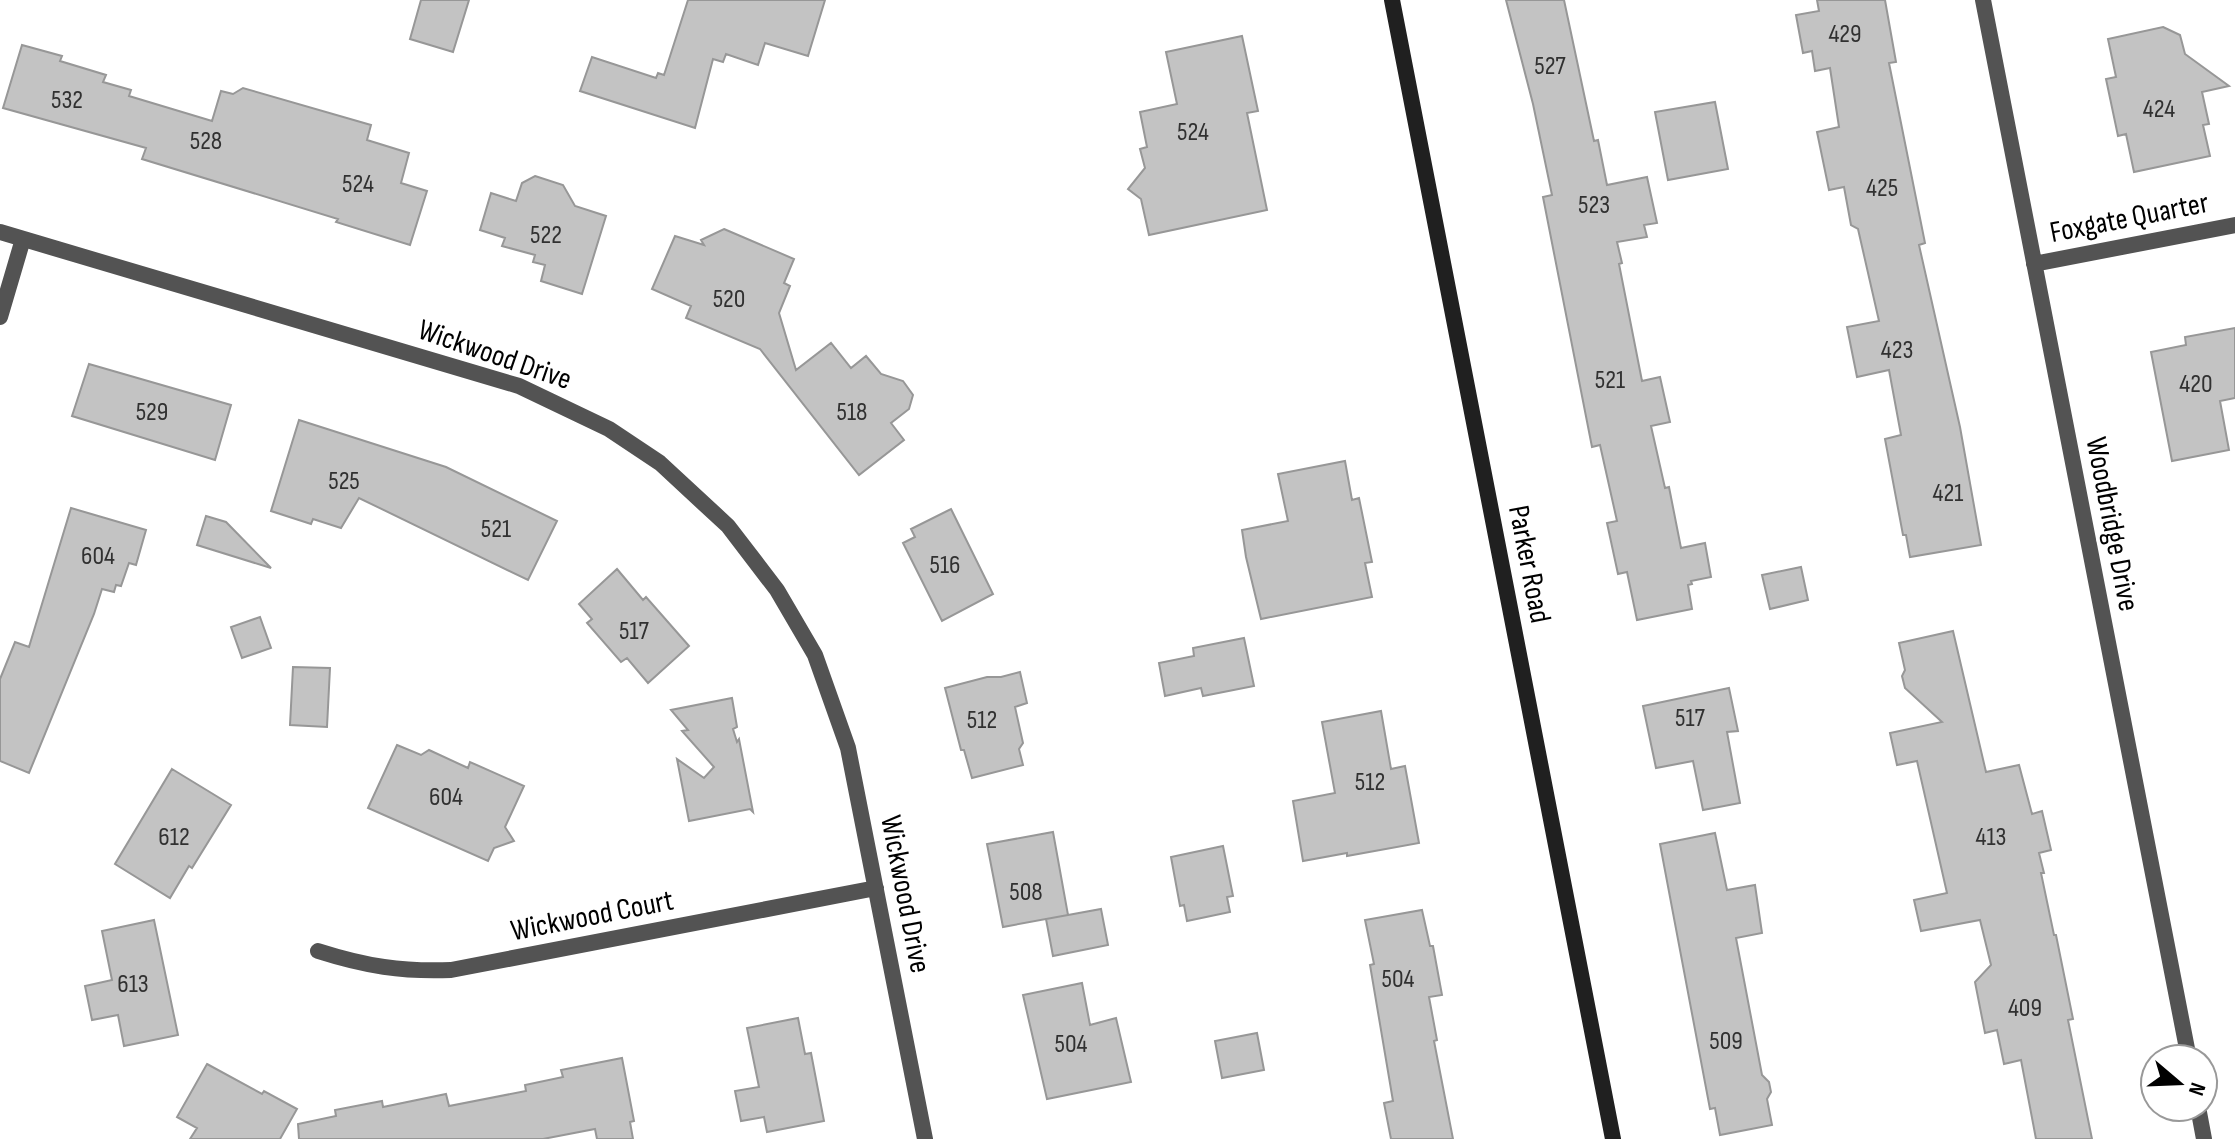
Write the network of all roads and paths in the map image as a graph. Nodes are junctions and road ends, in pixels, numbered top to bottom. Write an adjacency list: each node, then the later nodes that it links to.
1 (1392, 0): 12 (street, Parker Road)
2 (1983, 0): 6 (street, Woodbridge Drive)
3 (2235, 225): 6 (street, Foxgate Quarter)
4 (0, 232): 5 (street, Wickwood Drive)
5 (23, 239): 7 (street); 8 (street, Wickwood Drive)
6 (2034, 264): 10 (street, Woodbridge Drive)
7 (0, 317)
8 (876, 888): 9 (street, Wickwood Court); 11 (street, Wickwood Drive)
9 (318, 951)
10 (2186, 1043)
11 (925, 1139)
12 (1613, 1139)

